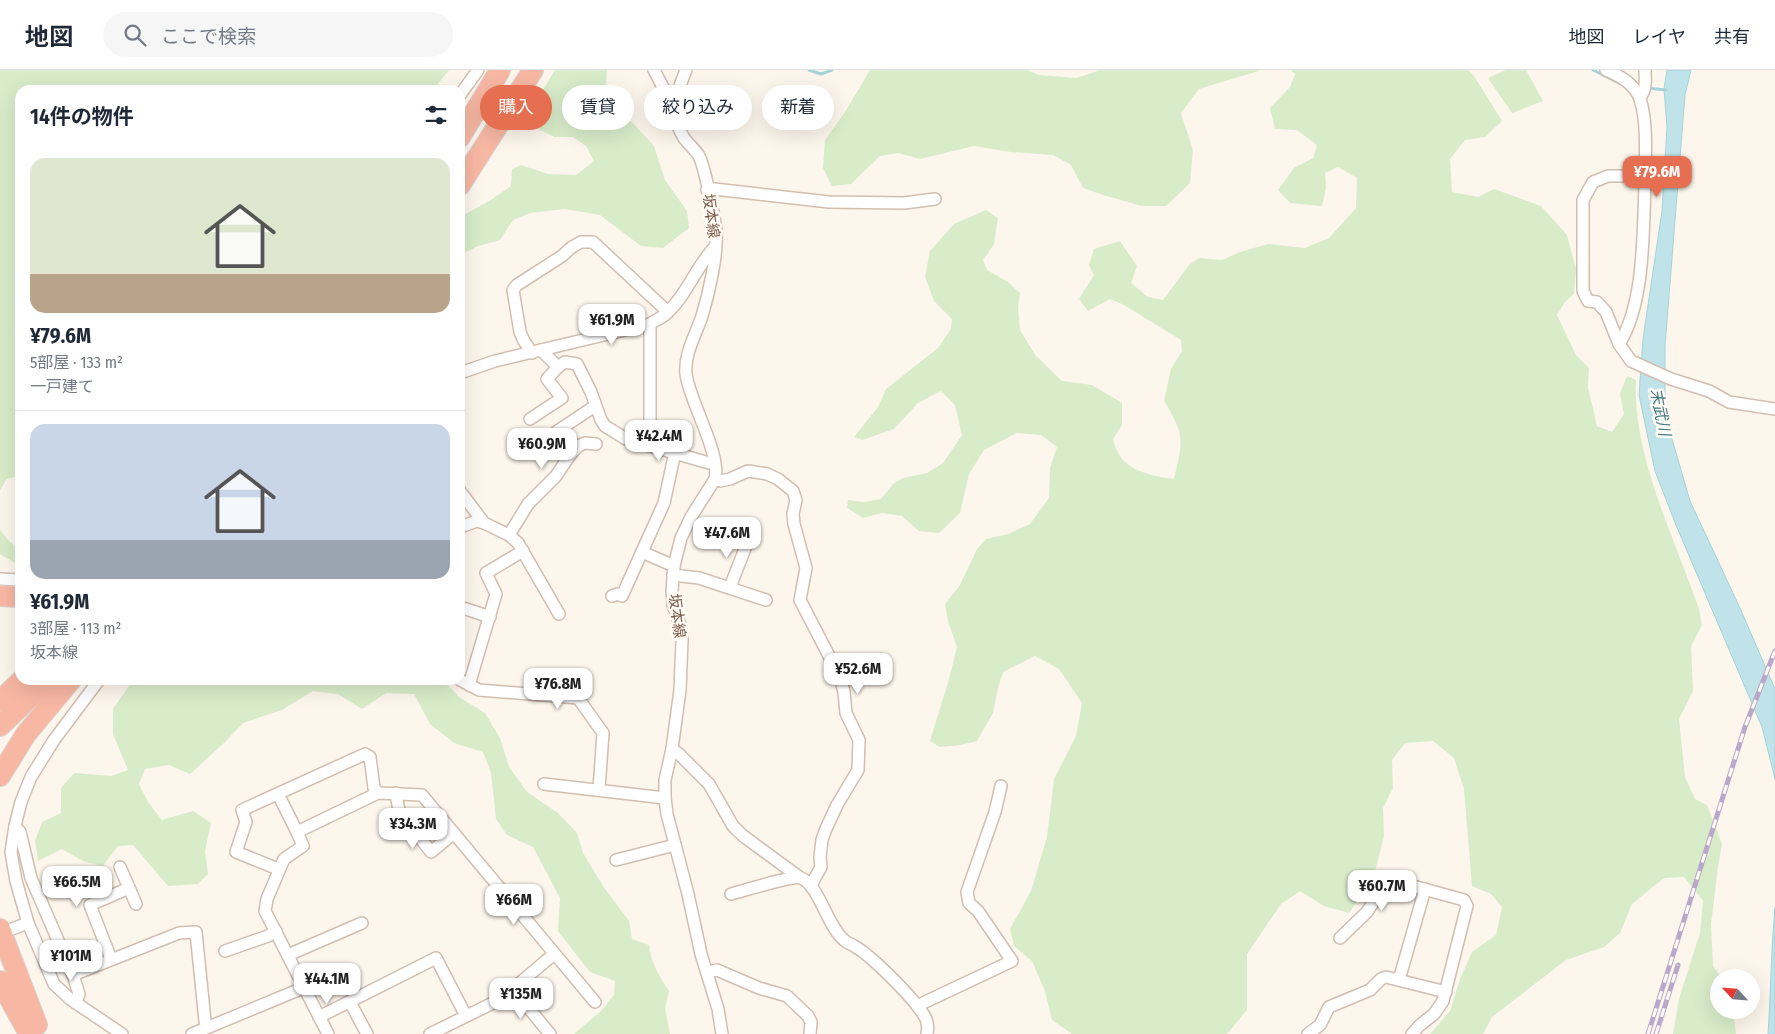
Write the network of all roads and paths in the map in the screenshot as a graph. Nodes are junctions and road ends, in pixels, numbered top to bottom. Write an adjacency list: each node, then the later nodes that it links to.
1 (478, 70): 10 (street)
2 (500, 70): 12 (highway)
3 (533, 70): 15 (highway)
4 (654, 70): 8 (street)
5 (686, 70): 9 (street)
6 (1606, 70): 11 (street)
7 (1645, 70): 11 (street)
8 (662, 85)
9 (680, 85)
10 (465, 88)
11 (1643, 92): 14 (street)
12 (465, 128)
13 (680, 130): 16 (street, 坂本線)
14 (1645, 176): 21 (street); 21 (street)
15 (465, 177)
16 (708, 190): 17 (street); 18 (street, 坂本線)
17 (935, 199)
18 (716, 247): 19 (street); 32 (street, 坂本線)
19 (668, 312): 20 (street); 22 (street)
20 (650, 324): 22 (street); 30 (street)
21 (1619, 344): 26 (street)
22 (536, 352): 23 (street); 24 (street)
23 (558, 367): 25 (street); 27 (street)
24 (465, 371)
25 (595, 406): 28 (street); 30 (street)
26 (1775, 409)
27 (530, 419)
28 (556, 432)
29 (596, 444): 37 (street)
30 (650, 446): 31 (street)
31 (674, 452): 32 (street); 40 (street)
32 (714, 462): 33 (street, 坂本線)
33 (715, 480): 41 (street, 坂本線); 77 (street)
34 (465, 498): 35 (street)
35 (484, 523): 36 (street); 37 (street)
36 (465, 526)
37 (509, 534): 39 (street)
38 (748, 541): 44 (street)
39 (523, 550): 50 (street); 51 (street)
40 (642, 552): 41 (street); 46 (street)
41 (674, 571): 44 (street); 60 (street, 坂本線)
42 (0, 578): 43 (street)
43 (15, 580)
44 (730, 588): 48 (street)
45 (0, 596): 47 (highway)
46 (612, 596)
47 (15, 597)
48 (766, 600)
49 (465, 608): 51 (street)
50 (559, 614)
51 (490, 618): 52 (street)
52 (465, 680)
53 (465, 683): 64 (street)
54 (17, 685): 58 (highway)
55 (43, 685): 59 (highway)
56 (66, 685): 61 (highway)
57 (94, 685): 69 (street)
58 (0, 701)
59 (0, 726)
60 (672, 749): 68 (street, 坂本線); 76 (street)
61 (0, 776)
62 (544, 784): 64 (street)
63 (1001, 786): 103 (street)
64 (599, 789): 68 (street)
65 (378, 793): 66 (street); 67 (street); 70 (street)
66 (396, 793): 71 (street); 71 (street)
67 (278, 794): 70 (street); 75 (street)
68 (665, 798): 72 (street, 坂本線)
69 (15, 826): 82 (street); 93 (street)
70 (297, 832): 75 (street)
71 (454, 833): 88 (street)
72 (674, 844): 73 (street); 92 (street, 坂本線)
73 (616, 860)
74 (120, 867): 78 (street)
75 (278, 869): 85 (street)
76 (799, 877): 77 (street); 80 (street)
77 (810, 885): 103 (street)
78 (129, 888): 81 (street); 90 (street)
79 (1425, 889): 86 (street); 94 (street); 98 (street)
80 (731, 894)
81 (136, 904)
82 (28, 923): 84 (street); 101 (street)
83 (362, 923): 89 (street)
84 (6, 929): 107 (highway)
85 (276, 930): 87 (street); 89 (street)
86 (1340, 938)
87 (225, 951)
88 (554, 954): 97 (street); 100 (street)
89 (288, 955): 96 (street)
90 (111, 959): 93 (street); 106 (street)
91 (0, 964): 107 (highway)
92 (707, 972): 114 (street, 坂本線); 115 (street)
93 (73, 975): 101 (street)
94 (1399, 980): 98 (street); 117 (street)
95 (0, 981): 107 (highway)
96 (303, 988): 105 (street); 106 (street)
97 (513, 989): 104 (street); 113 (street)
98 (1446, 992): 118 (street)
99 (350, 1002): 104 (street); 105 (street); 111 (street)
100 (594, 1002)
101 (76, 1003): 108 (street)
102 (0, 1006): 107 (highway)
103 (918, 1007): 116 (street)
104 (466, 1016): 112 (street)
105 (319, 1017): 110 (street)
106 (207, 1027): 109 (street)
107 (33, 1032)
108 (122, 1034)
109 (192, 1034)
110 (328, 1034)
111 (367, 1034)
112 (430, 1034)
113 (550, 1034)
114 (722, 1034)
115 (810, 1034)
116 (927, 1034)
117 (1308, 1034)
118 (1412, 1034)

